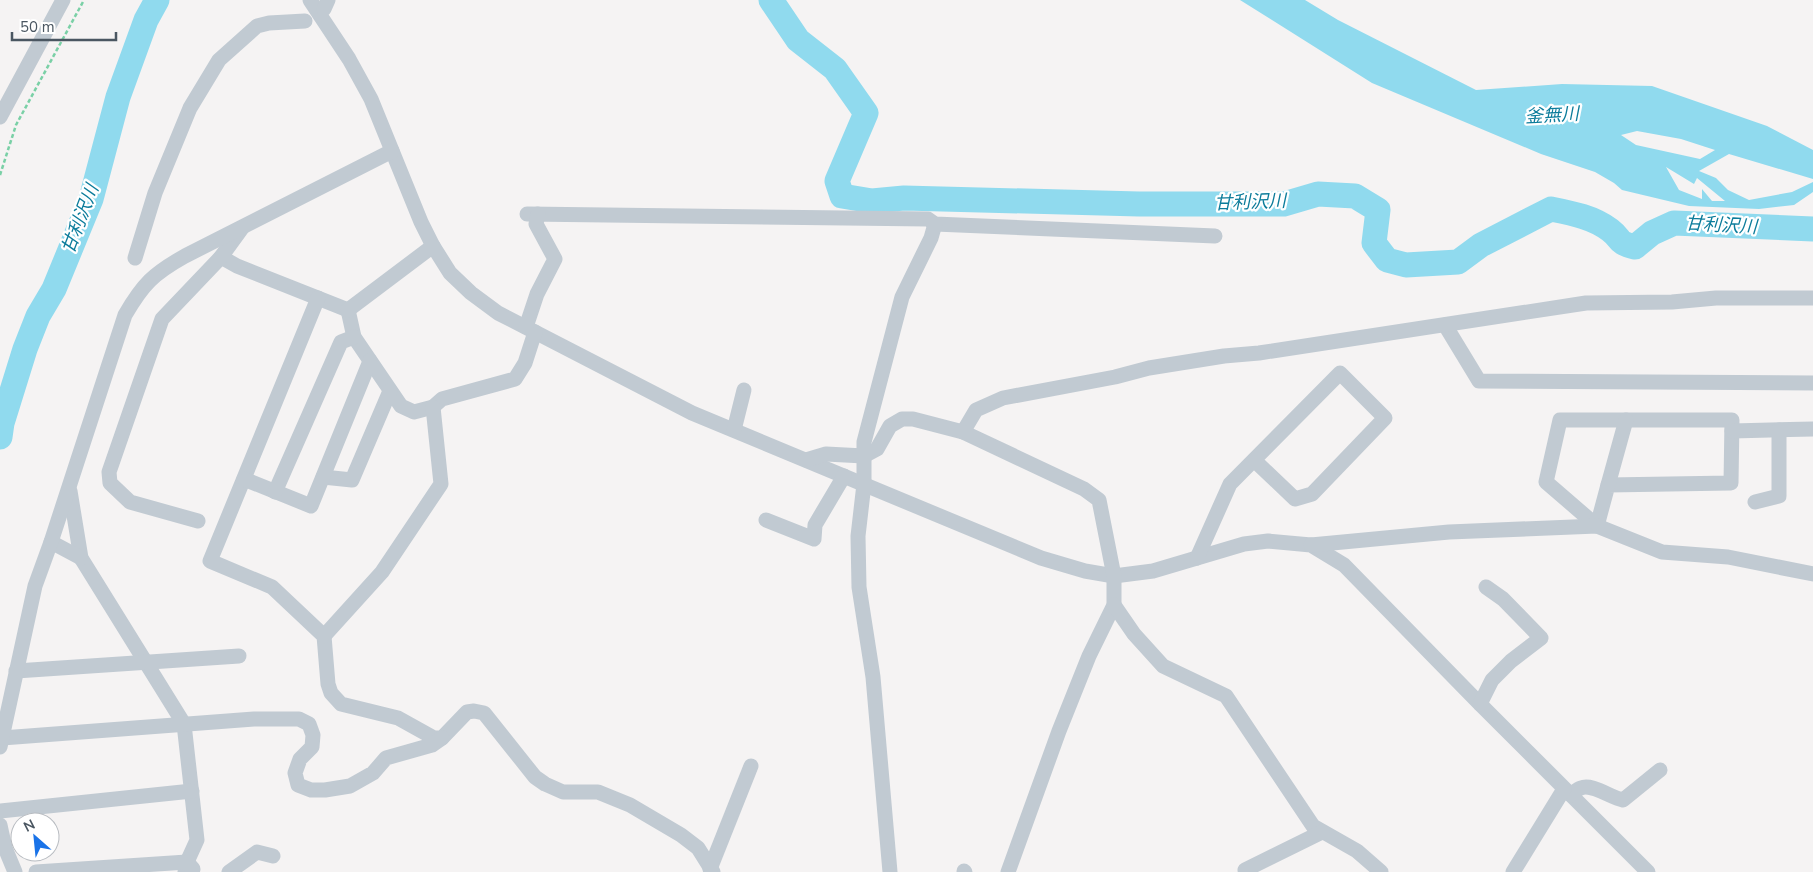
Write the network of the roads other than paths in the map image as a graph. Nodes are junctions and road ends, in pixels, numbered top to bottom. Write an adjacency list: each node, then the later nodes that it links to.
1 (63, 0): 4 (street)
2 (310, 0): 5 (street)
3 (306, 21): 11 (street)
4 (0, 117)
5 (392, 151): 7 (street); 9 (street)
6 (935, 224): 8 (street); 16 (street); 29 (street)
7 (244, 225): 10 (street); 37 (street)
8 (1215, 236)
9 (433, 246): 14 (street); 16 (street)
10 (221, 257): 12 (street); 41 (street)
11 (135, 258)
12 (318, 298): 14 (street); 34 (street)
13 (1813, 298): 15 (street)
14 (348, 310): 17 (street)
15 (1445, 324): 19 (street); 28 (street)
16 (530, 329): 22 (street); 25 (street)
17 (354, 337): 18 (street); 38 (street)
18 (370, 361): 21 (street); 33 (street)
19 (1813, 383)
20 (744, 390): 25 (street)
21 (390, 391): 22 (street); 33 (street)
22 (433, 407): 51 (street)
23 (1626, 420): 27 (street); 36 (street); 42 (street)
24 (1813, 429): 26 (street)
25 (734, 430): 30 (street)
26 (1779, 430): 27 (street); 39 (street)
27 (1732, 431): 36 (street)
28 (963, 432): 29 (street); 48 (street)
29 (864, 456): 30 (street); 35 (street)
30 (806, 460): 32 (street)
31 (1254, 460): 31 (street); 46 (street)
32 (844, 476): 35 (street); 40 (street)
33 (323, 477): 38 (street)
34 (244, 479): 38 (street); 51 (street)
35 (864, 484): 48 (street); 74 (street)
36 (1608, 485): 42 (street)
37 (69, 487): 43 (street); 45 (street)
38 (275, 492)
39 (1755, 502)
40 (766, 520)
41 (198, 521)
42 (1596, 526): 44 (street); 47 (street)
43 (51, 542): 45 (street); 54 (street)
44 (1310, 545): 46 (street); 55 (street)
45 (80, 558): 53 (street)
46 (1198, 558): 48 (street)
47 (1813, 574)
48 (1114, 576): 50 (street)
49 (1486, 587): 55 (street)
50 (1114, 605): 65 (street); 69 (street)
51 (324, 636): 57 (street)
52 (239, 656): 53 (street)
53 (146, 662): 54 (street); 56 (street)
54 (16, 671): 58 (street)
55 (1480, 704): 62 (street)
56 (184, 724): 57 (street); 58 (street); 61 (street)
57 (442, 738): 67 (street)
58 (1, 743)
59 (751, 766): 67 (street)
60 (1660, 770): 62 (street)
61 (192, 792): 63 (street); 68 (street)
62 (1567, 792): 76 (street); 77 (street)
63 (0, 811)
64 (0, 825): 71 (street)
65 (1322, 832): 70 (street); 75 (street)
66 (273, 856): 73 (street)
67 (707, 868)
68 (189, 869): 72 (street)
69 (1011, 870)
70 (1245, 870)
71 (15, 872)
72 (36, 872)
73 (229, 872)
74 (890, 872)
75 (1381, 872)
76 (1513, 872)
77 (1648, 872)

